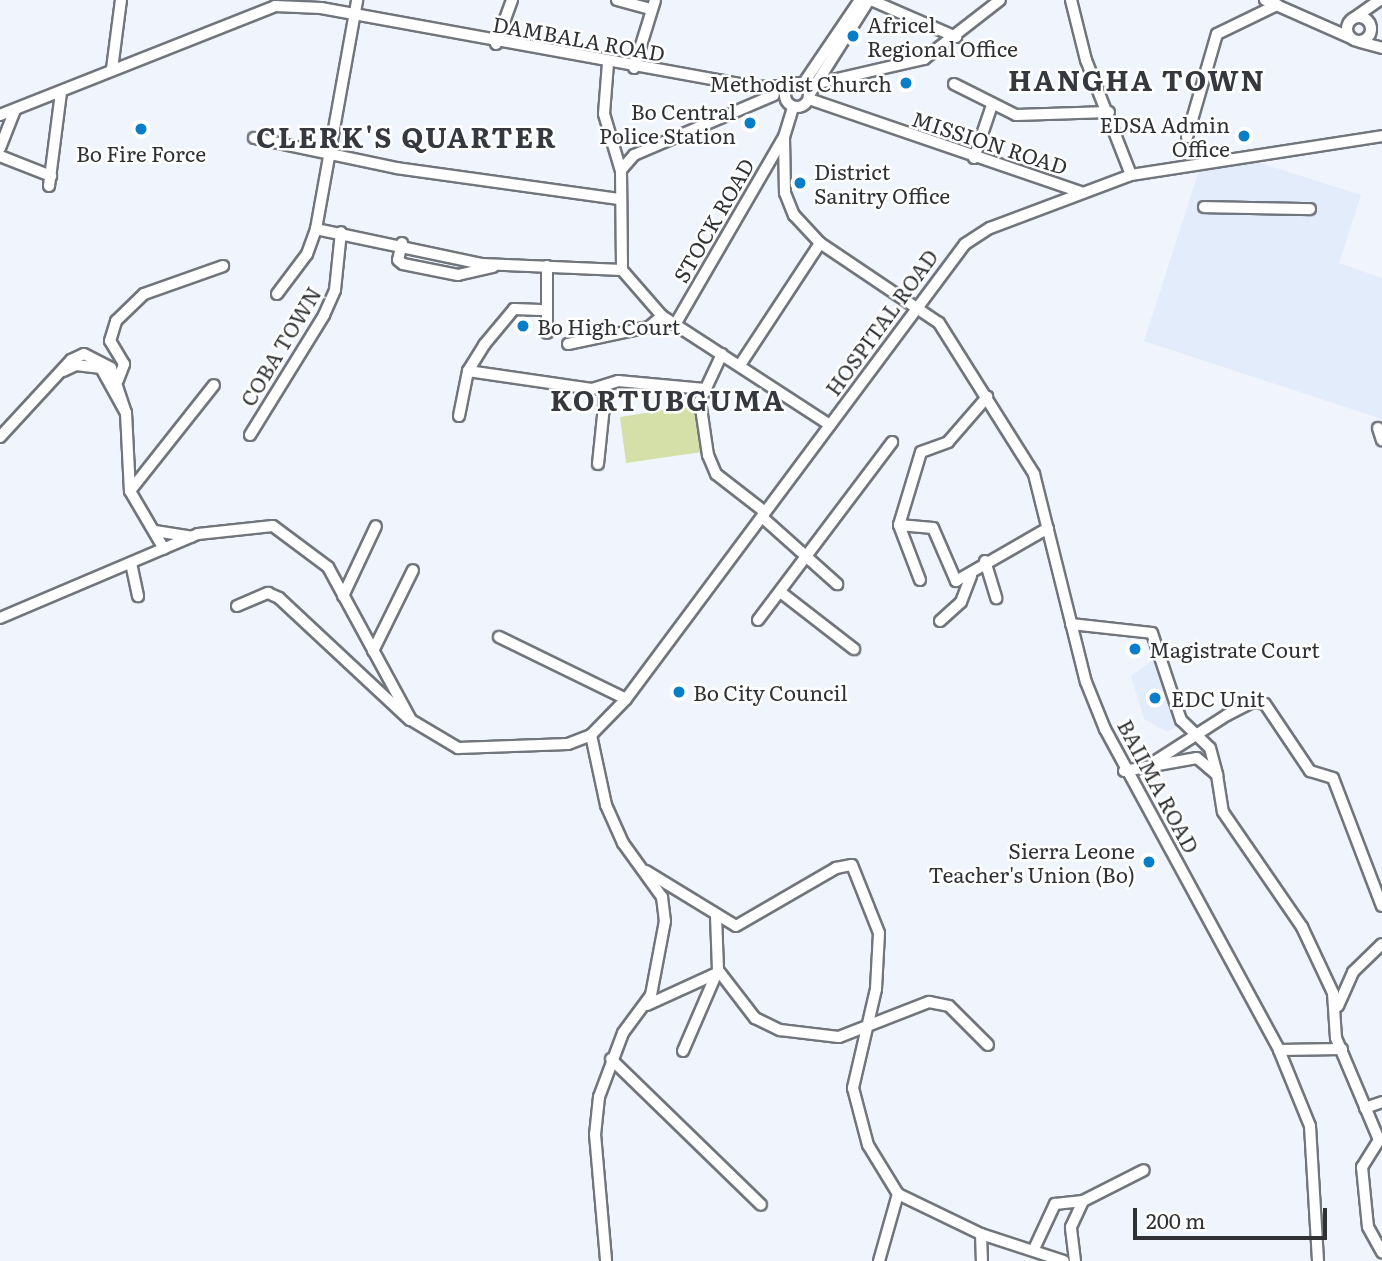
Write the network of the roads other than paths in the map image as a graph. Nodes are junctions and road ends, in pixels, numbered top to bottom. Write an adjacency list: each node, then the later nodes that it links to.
1 (121, 0): 24 (street)
2 (357, 0): 14 (street)
3 (512, 0): 20 (street)
4 (617, 0): 12 (street)
5 (860, 0): 25 (street)
6 (870, 0): 18 (street); 25 (street)
7 (1000, 0): 18 (street)
8 (1071, 0): 35 (street)
9 (1265, 0): 13 (street)
10 (1380, 0): 15 (street); 17 (street)
11 (279, 3): 14 (street, DAMBALA ROAD); 24 (street, DAMBALA ROAD)
12 (653, 4): 23 (street)
13 (1277, 5): 16 (street); 39 (street)
14 (354, 16): 20 (street, DAMBALA ROAD); 43 (street)
15 (1352, 20): 16 (street); 17 (street); 19 (street)
16 (1326, 25): 19 (street)
17 (1370, 25): 19 (street); 21 (street)
18 (956, 37): 25 (street)
19 (1353, 39): 21 (street)
20 (496, 44): 22 (street, DAMBALA ROAD)
21 (1382, 46)
22 (608, 64): 23 (street, DAMBALA ROAD); 42 (street)
23 (634, 68): 28 (street, DAMBALA ROAD)
24 (112, 69): 29 (street, DAMBALA ROAD)
25 (812, 81): 27 (street, DAMBALA ROAD); 31 (street)
26 (954, 83): 33 (street)
27 (789, 86): 28 (street, DAMBALA ROAD); 32 (street)
28 (756, 87): 30 (street, DAMBALA ROAD)
29 (61, 92): 34 (street, DAMBALA ROAD); 45 (street)
30 (774, 96): 32 (street, DAMBALA ROAD); 44 (street)
31 (809, 97): 32 (street); 46 (street, MISSION ROAD)
32 (789, 104): 38 (street)
33 (992, 104): 35 (street); 46 (street)
34 (15, 110): 36 (street, DAMBALA ROAD); 41 (street)
35 (1109, 112): 48 (street)
36 (0, 114)
37 (1382, 136): 48 (street, HOSPITAL ROAD)
38 (784, 137): 56 (street, BAIIMA ROAD); 65 (street, STOCK ROAD)
39 (1187, 137)
40 (254, 138): 43 (street)
41 (0, 148)
42 (617, 150): 44 (street); 47 (street)
43 (328, 153): 50 (street); 53 (street)
44 (634, 155): 47 (street)
45 (0, 156)
46 (974, 158): 49 (street, MISSION ROAD)
47 (621, 171): 50 (street)
48 (1131, 175): 49 (street, HOSPITAL ROAD)
49 (1080, 192): 62 (street, HOSPITAL ROAD)
50 (619, 199): 60 (street)
51 (1204, 207): 52 (street)
52 (1310, 209)
53 (316, 229): 54 (street); 61 (street)
54 (341, 232): 55 (street); 81 (street, COBA TOWN)
55 (402, 243): 57 (street); 57 (street)
56 (820, 243): 62 (street, BAIIMA ROAD); 69 (street)
57 (504, 265): 58 (street)
58 (548, 266): 60 (street); 63 (street)
59 (223, 267): 72 (street)
60 (622, 270): 64 (street)
61 (277, 294)
62 (914, 309): 76 (street, BAIIMA ROAD); 79 (street, HOSPITAL ROAD)
63 (547, 310): 66 (street); 71 (street)
64 (662, 316): 65 (street); 67 (street)
65 (676, 323): 68 (street)
66 (547, 333)
67 (568, 344)
68 (722, 354): 69 (street); 75 (street)
69 (740, 365): 79 (street)
70 (63, 371): 72 (street); 77 (street); 82 (street)
71 (468, 371): 74 (street); 78 (street)
72 (118, 380): 77 (street)
73 (214, 385): 86 (street)
74 (606, 386): 75 (street); 85 (street)
75 (705, 390): 87 (street)
76 (987, 397): 88 (street); 90 (street, BAIIMA ROAD)
77 (125, 413): 86 (street)
78 (459, 416)
79 (830, 425): 87 (street, HOSPITAL ROAD)
80 (1378, 428): 83 (street)
81 (250, 435)
82 (0, 437)
83 (1382, 440)
84 (892, 442): 94 (street)
85 (598, 464)
86 (130, 491): 91 (street)
87 (764, 515): 94 (street); 113 (street, HOSPITAL ROAD)
88 (899, 525): 98 (street); 99 (street)
89 (376, 526): 103 (street)
90 (1048, 528): 95 (street); 109 (street, BAIIMA ROAD)
91 (155, 531): 92 (street); 93 (street)
92 (192, 537): 93 (street); 103 (street)
93 (164, 549): 96 (street)
94 (808, 558): 100 (street); 101 (street)
95 (985, 561): 98 (street); 104 (street)
96 (131, 563): 102 (street); 106 (street)
97 (412, 570): 112 (street)
98 (972, 576): 108 (street)
99 (920, 580)
100 (837, 584)
101 (783, 594): 107 (street); 111 (street)
102 (138, 596)
103 (343, 596): 112 (street)
104 (996, 598)
105 (237, 606): 114 (street)
106 (0, 618)
107 (758, 620)
108 (940, 621)
109 (1071, 624): 116 (street); 118 (street, BAIIMA ROAD)
110 (499, 637): 113 (street)
111 (854, 649)
112 (373, 651): 114 (street)
113 (626, 699): 115 (street, HOSPITAL ROAD)
114 (411, 720): 115 (street)
115 (591, 735): 120 (street)
116 (1199, 735): 117 (street); 119 (street); 121 (street)
117 (1148, 766): 118 (street); 119 (street)
118 (1124, 771): 130 (street, BAIIMA ROAD)
119 (1217, 775): 126 (street)
120 (646, 871): 122 (street); 125 (street)
121 (1382, 906)
122 (716, 915): 124 (street); 127 (street)
123 (1382, 944): 126 (street)
124 (716, 972): 125 (street); 127 (street); 131 (street)
125 (648, 1005): 132 (street)
126 (1338, 1006): 129 (street)
127 (869, 1021): 128 (street); 137 (street)
128 (988, 1045)
129 (1342, 1049): 130 (street); 134 (street)
130 (1279, 1050): 148 (street, BAIIMA ROAD)
131 (683, 1051)
132 (611, 1059): 139 (street); 143 (street)
133 (1382, 1102): 134 (street)
134 (1365, 1108): 135 (street)
135 (1380, 1142): 142 (street)
136 (1144, 1170): 138 (street)
137 (898, 1194): 140 (street); 144 (street)
138 (1083, 1201): 141 (street); 147 (street)
139 (761, 1205)
140 (981, 1234): 141 (street); 145 (street)
141 (1034, 1249): 146 (street)
142 (1382, 1252)
143 (606, 1261)
144 (878, 1261)
145 (982, 1261)
146 (1064, 1261)
147 (1075, 1261)
148 (1318, 1261)

